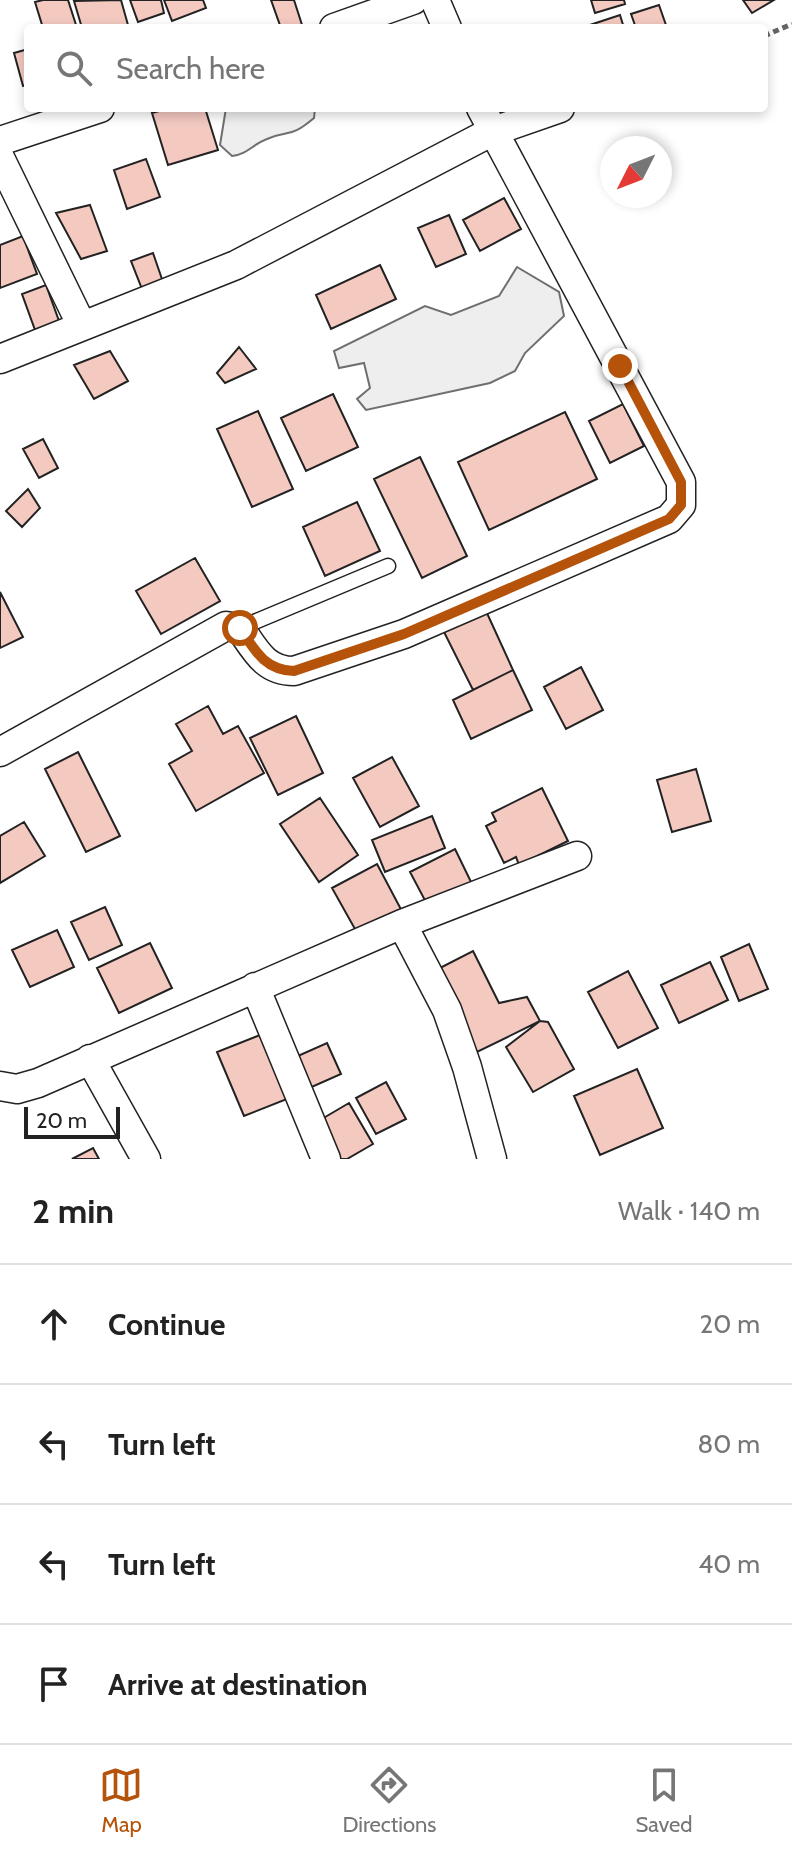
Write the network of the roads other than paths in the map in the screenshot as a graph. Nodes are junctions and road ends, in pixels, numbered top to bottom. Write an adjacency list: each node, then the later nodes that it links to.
1 (413, 0): 3 (street)
2 (435, 0): 4 (street)
3 (345, 24)
4 (445, 24)
5 (88, 112): 8 (street)
6 (535, 112): 7 (street)
7 (486, 120): 10 (street); 13 (street)
8 (0, 141)
9 (0, 158): 10 (street)
10 (81, 324): 11 (street)
11 (0, 359)
12 (388, 566): 13 (lane)
13 (240, 628): 14 (street)
14 (0, 752)
15 (577, 856): 16 (street)
16 (402, 924): 17 (street); 22 (street)
17 (255, 987): 18 (street); 21 (street)
18 (90, 1059): 19 (street); 20 (street)
19 (0, 1086)
20 (146, 1159)
21 (326, 1159)
22 (492, 1159)

